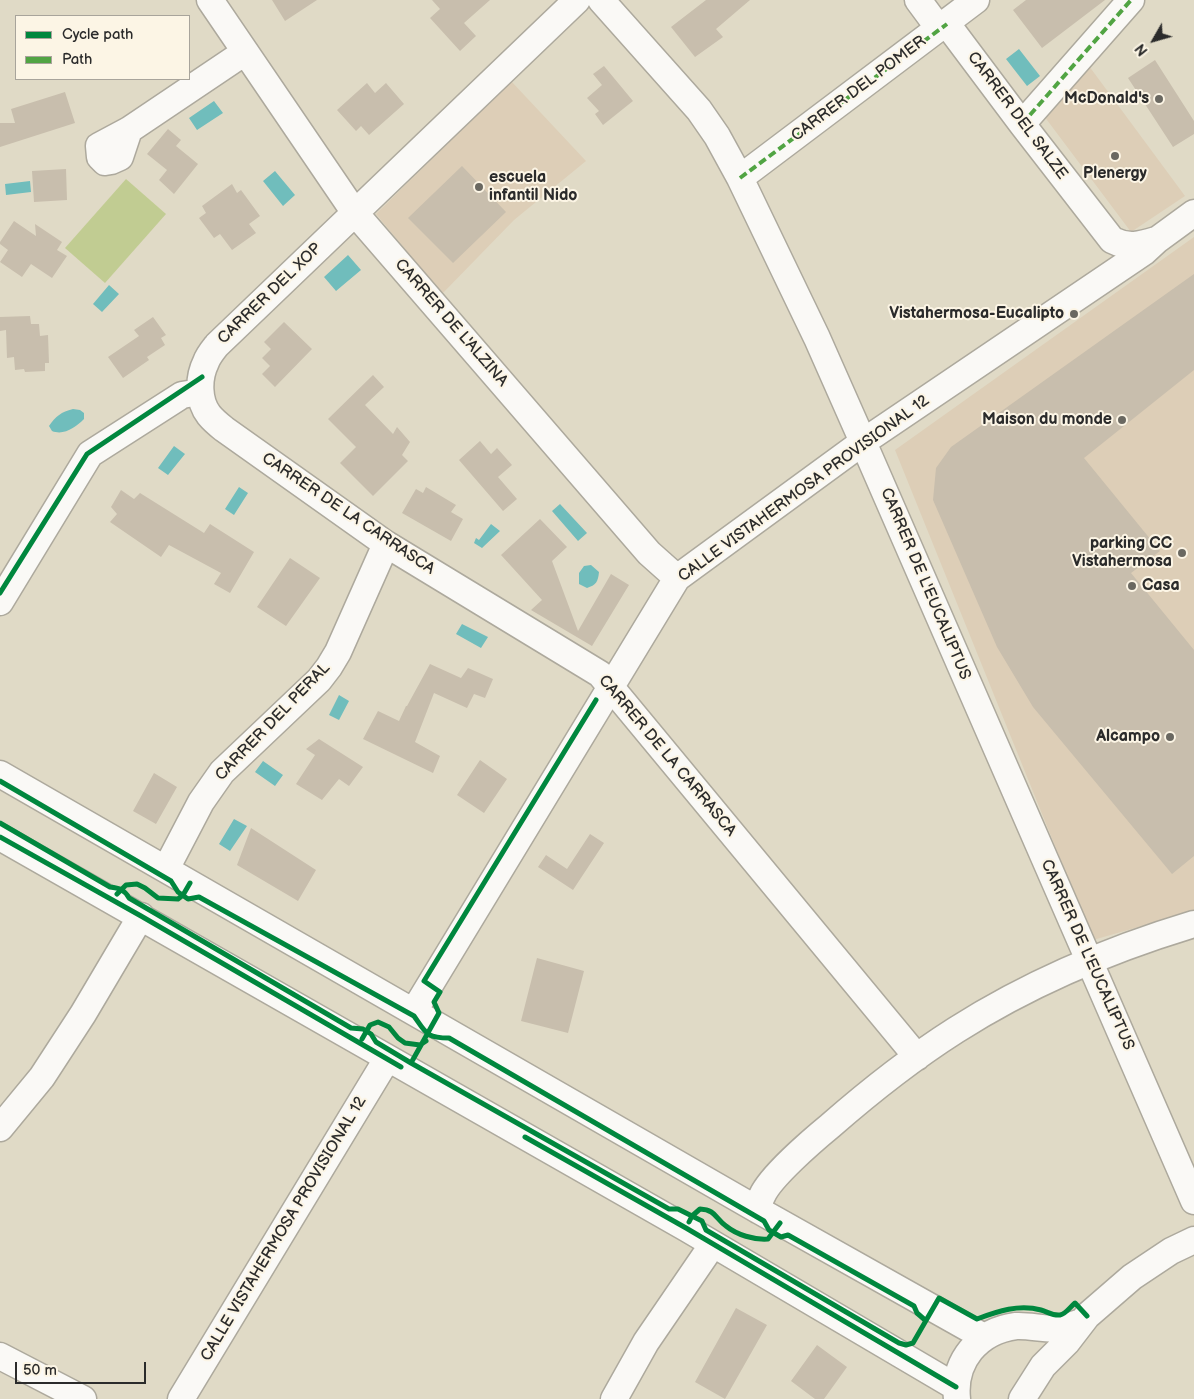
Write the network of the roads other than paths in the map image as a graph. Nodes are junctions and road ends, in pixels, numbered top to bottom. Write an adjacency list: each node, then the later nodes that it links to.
1 (210, 0): 8 (street, CARRER DE L'ALZINA)
2 (577, 0): 12 (street, CARRER DEL XOP)
3 (601, 0): 11 (street, CARRER DE L'EUCALIPTUS)
4 (918, 0): 7 (street, CARRER DEL SALZE)
5 (976, 0): 7 (street, CARRER DEL POMER)
6 (1131, 0): 9 (street)
7 (947, 24): 9 (street, CARRER DEL SALZE); 11 (street, CARRER DEL POMER)
8 (245, 52): 10 (street); 12 (street, CARRER DE L'ALZINA)
9 (1022, 124): 14 (street, CARRER DEL SALZE)
10 (129, 130)
11 (740, 178): 18 (street, CARRER DE L'EUCALIPTUS)
12 (355, 213): 17 (street, CARRER DEL XOP); 20 (street, CARRER DE L'ALZINA)
13 (1194, 213): 15 (street, CALLE VISTAHERMOSA PROVISIONAL 12)
14 (1112, 240): 15 (street, CALLE VISTAHERMOSA PROVISIONAL 12); 16 (street, CALLE VISTAHERMOSA PROVISIONAL 12)
15 (1157, 240): 16 (street, CALLE VISTAHERMOSA PROVISIONAL 12)
16 (1099, 281): 18 (street, CALLE VISTAHERMOSA PROVISIONAL 12)
17 (200, 392): 19 (street, CARRER DE LA CARRASCA); 21 (street)
18 (864, 442): 20 (street, CALLE VISTAHERMOSA PROVISIONAL 12); 28 (street, CARRER DE L'EUCALIPTUS)
19 (386, 544): 22 (street, CARRER DE LA CARRASCA); 25 (street, CARRER DEL PERAL)
20 (678, 578): 22 (street, CALLE VISTAHERMOSA PROVISIONAL 12)
21 (0, 602)
22 (611, 686): 29 (street, CALLE VISTAHERMOSA PROVISIONAL 12); 30 (street, CARRER DE LA CARRASCA)
23 (0, 774): 25 (street)
24 (0, 837): 26 (street)
25 (166, 870): 29 (street)
26 (141, 916): 31 (street); 32 (street)
27 (1194, 924): 28 (street)
28 (1089, 961): 30 (street); 33 (street, CARRER DE L'EUCALIPTUS)
29 (414, 1012): 34 (street)
30 (917, 1057): 34 (street)
31 (387, 1059): 36 (street); 44 (street, CALLE VISTAHERMOSA PROVISIONAL 12)
32 (0, 1128)
33 (1194, 1201)
34 (758, 1210): 39 (street)
35 (1194, 1240): 37 (street)
36 (713, 1244): 42 (street); 45 (street)
37 (1081, 1322): 38 (street); 41 (street)
38 (1028, 1327): 39 (street); 41 (street)
39 (984, 1337): 42 (street)
40 (0, 1356): 43 (street)
41 (1043, 1366): 46 (street)
42 (956, 1393)
43 (84, 1399)
44 (182, 1399)
45 (614, 1399)
46 (1022, 1399)

